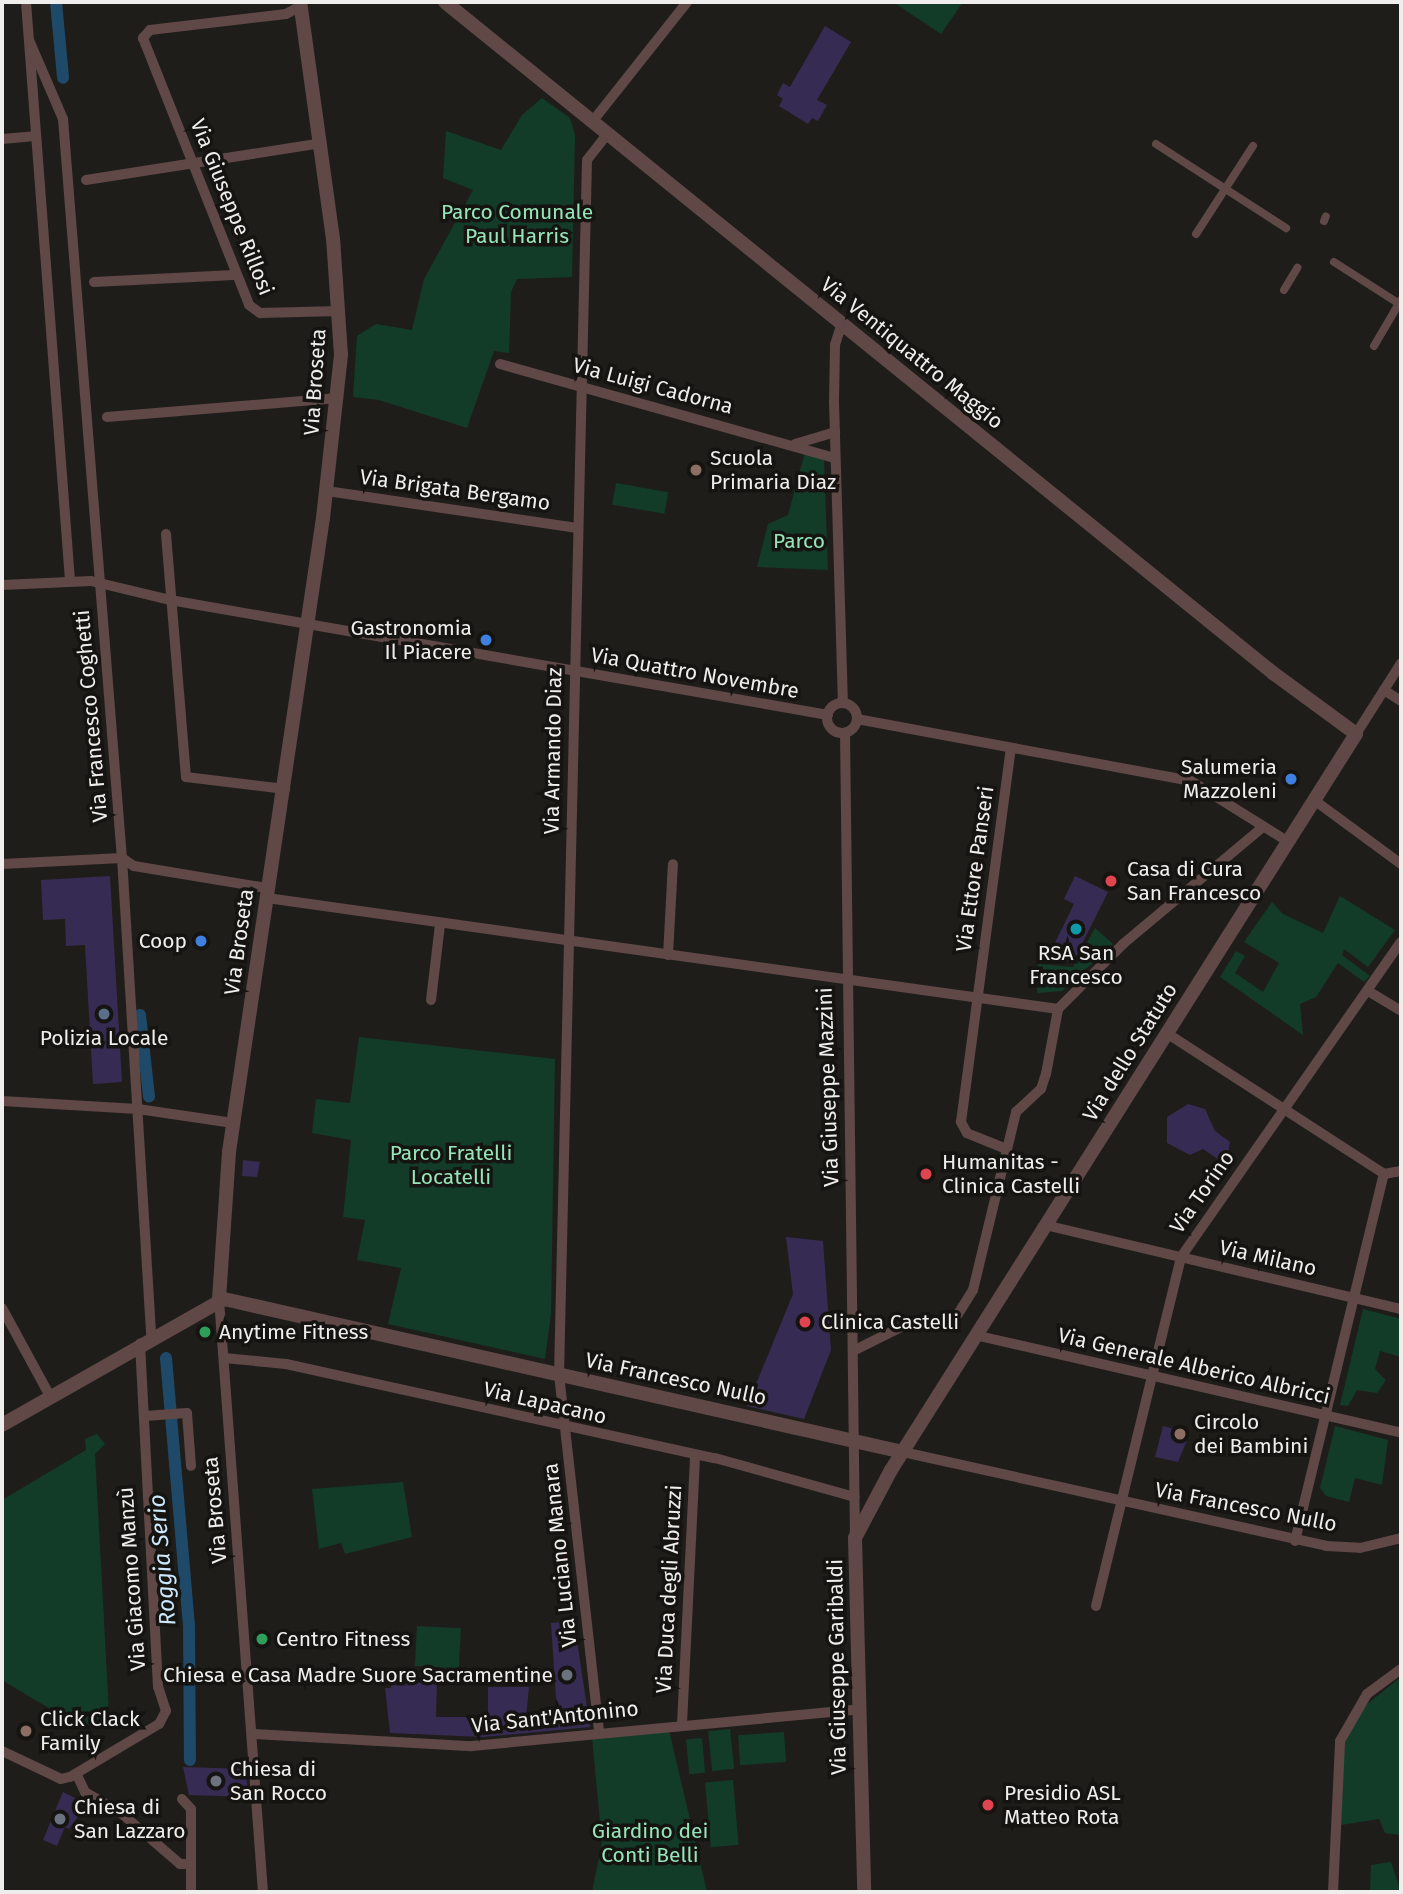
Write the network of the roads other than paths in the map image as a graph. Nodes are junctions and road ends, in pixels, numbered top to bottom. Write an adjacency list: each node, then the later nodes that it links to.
1 (26, 2): 5 (street, Via Francesco Coghetti)
2 (445, 2): 8 (street, Via Ventiquattro Maggio)
3 (687, 2): 8 (street)
4 (301, 4): 12 (street, Via Broseta); 15 (street, Via Giuseppe Rillosi)
5 (29, 40): 6 (street, Via Francesco Coghetti); 7 (street, Via Francesco Coghetti)
6 (53, 93): 7 (street); 40 (street, Via Francesco Coghetti)
7 (34, 100): 10 (street, Via Francesco Coghetti)
8 (592, 122): 9 (street, Via Ventiquattro Maggio)
9 (607, 134): 27 (street, Via Ventiquattro Maggio); 30 (street, Via Armando Diaz)
10 (35, 136): 11 (street); 39 (street, Via Francesco Coghetti)
11 (2, 139)
12 (321, 144): 15 (street); 26 (street, Via Broseta)
13 (1156, 144): 17 (street)
14 (1253, 146): 17 (street)
15 (191, 161): 16 (street); 22 (street, Via Giuseppe Rillosi)
16 (86, 180)
17 (1225, 189): 18 (street); 19 (street)
18 (1286, 228)
19 (1196, 234)
20 (1334, 262): 25 (street)
21 (1297, 268): 24 (street)
22 (234, 275): 23 (street); 26 (street, Via Giuseppe Rillosi)
23 (94, 282)
24 (1284, 290)
25 (1400, 303): 28 (street)
26 (340, 311): 31 (street, Via Broseta)
27 (842, 323): 33 (street); 52 (street, Via Ventiquattro Maggio)
28 (1374, 345)
29 (500, 364): 30 (street, Via Luigi Cadorna)
30 (581, 388): 34 (street, Via Luigi Cadorna); 37 (street, Via Armando Diaz)
31 (338, 398): 32 (street); 36 (street, Via Broseta)
32 (107, 417)
33 (835, 432): 34 (street); 35 (street)
34 (795, 444): 35 (street, Via Luigi Cadorna)
35 (835, 458): 48 (street)
36 (327, 491): 37 (street, Via Brigata Bergamo); 43 (street, Via Broseta)
37 (577, 528): 45 (street, Via Armando Diaz)
38 (166, 534): 42 (street)
39 (70, 580): 40 (street, Via Quattro Novembre); 41 (street, Via Quattro Novembre)
40 (100, 584): 42 (street, Via Quattro Novembre); 58 (street, Via Francesco Coghetti)
41 (2, 585)
42 (170, 600): 43 (street, Via Quattro Novembre); 54 (street)
43 (308, 621): 45 (street, Via Quattro Novembre); 54 (street, Via Broseta)
44 (1401, 663): 46 (street, Via dello Statuto)
45 (573, 672): 49 (street, Via Quattro Novembre); 64 (street, Via Armando Diaz)
46 (1384, 690): 47 (street); 52 (street, Via dello Statuto)
47 (1401, 701)
48 (844, 703): 49 (street); 50 (street)
49 (828, 715): 51 (street)
50 (858, 719): 51 (street); 53 (street)
51 (845, 733): 67 (street, Via Giuseppe Mazzini)
52 (1356, 734): 55 (street, Via dello Statuto)
53 (1011, 748): 56 (street); 69 (street, Via Ettore Panseri)
54 (285, 789): 62 (street, Via Broseta)
55 (1314, 800): 57 (street, Via dello Statuto); 61 (street)
56 (1263, 827): 57 (street); 71 (street)
57 (1287, 841): 73 (street, Via dello Statuto)
58 (122, 858): 59 (street); 62 (street); 76 (street, Via Francesco Coghetti)
59 (2, 864)
60 (673, 864): 66 (street)
61 (1401, 864)
62 (267, 893): 63 (street); 77 (street, Via Broseta)
63 (440, 924): 64 (street); 70 (street)
64 (570, 942): 66 (street); 91 (street, Via Armando Diaz)
65 (1401, 942): 68 (street, Via Torino)
66 (668, 955): 67 (street)
67 (844, 979): 69 (street); 89 (street, Via Giuseppe Mazzini)
68 (1368, 991): 72 (street); 75 (street, Via Torino)
69 (978, 996): 71 (street); 78 (street, Via Ettore Panseri)
70 (431, 1000)
71 (1058, 1009): 78 (street)
72 (1401, 1011)
73 (1167, 1034): 75 (street); 81 (street, Via dello Statuto)
74 (2, 1101): 76 (street)
75 (1285, 1108): 80 (street); 82 (street, Via Torino)
76 (138, 1109): 77 (street); 88 (street, Via Francesco Coghetti)
77 (233, 1123): 84 (street, Via Broseta)
78 (1004, 1148): 89 (street)
79 (1401, 1171): 80 (street)
80 (1384, 1174): 83 (street)
81 (1045, 1225): 82 (street, Via Milano); 87 (street, Via dello Statuto)
82 (1181, 1257): 83 (street, Via Milano); 92 (street, Via Torino)
83 (1353, 1297): 86 (street, Via Milano); 95 (street)
84 (219, 1299): 88 (street); 90 (street, Via Broseta); 91 (street, Via Francesco Nullo)
85 (2, 1308): 93 (street)
86 (1401, 1309)
87 (979, 1336): 92 (street, Via Generale Alberico Albricci); 100 (street, Via dello Statuto)
88 (145, 1340): 93 (street); 94 (street, Via Giacomo Manzù)
89 (853, 1351): 99 (street, Via Giuseppe Mazzini)
90 (224, 1358): 97 (street, Via Lapacano); 113 (street, Via Broseta)
91 (559, 1375): 97 (street, Via Luciano Manara); 99 (street, Via Francesco Nullo)
92 (1153, 1376): 95 (street, Via Generale Alberico Albricci); 104 (street, Via Torino)
93 (50, 1396): 96 (street)
94 (145, 1416): 102 (street); 115 (street, Via Giacomo Manzù)
95 (1326, 1416): 98 (street, Via Generale Alberico Albricci); 107 (street)
96 (2, 1425)
97 (565, 1428): 101 (street, Via Lapacano); 112 (street, Via Luciano Manara)
98 (1401, 1433)
99 (853, 1440): 100 (street, Via Francesco Nullo); 103 (street, Via Giuseppe Garibaldi)
100 (903, 1452): 104 (street, Via Francesco Nullo); 105 (street, Via dello Statuto)
101 (695, 1455): 103 (street, Via Lapacano); 111 (street, Via Duca degli Abruzzi)
102 (191, 1466)
103 (855, 1497): 105 (street, Via Giuseppe Garibaldi)
104 (1124, 1504): 107 (street, Via Francesco Nullo); 108 (street, Via Francesco Nullo)
105 (855, 1538): 110 (street, Via Giuseppe Garibaldi)
106 (1401, 1538): 107 (street, Via Francesco Nullo)
107 (1295, 1541)
108 (1096, 1606)
109 (1401, 1669): 121 (street)
110 (860, 1709): 111 (street, Via Sant'Antonino); 120 (street, Via Giuseppe Garibaldi)
111 (682, 1724): 112 (street, Via Sant'Antonino)
112 (599, 1731): 113 (street, Via Sant'Antonino)
113 (254, 1734): 119 (street, Via Broseta)
114 (2, 1751): 115 (street)
115 (77, 1775): 117 (street)
116 (182, 1800): 117 (street)
117 (189, 1864): 118 (street)
118 (191, 1892)
119 (263, 1892)
120 (864, 1892)
121 (1333, 1892)

